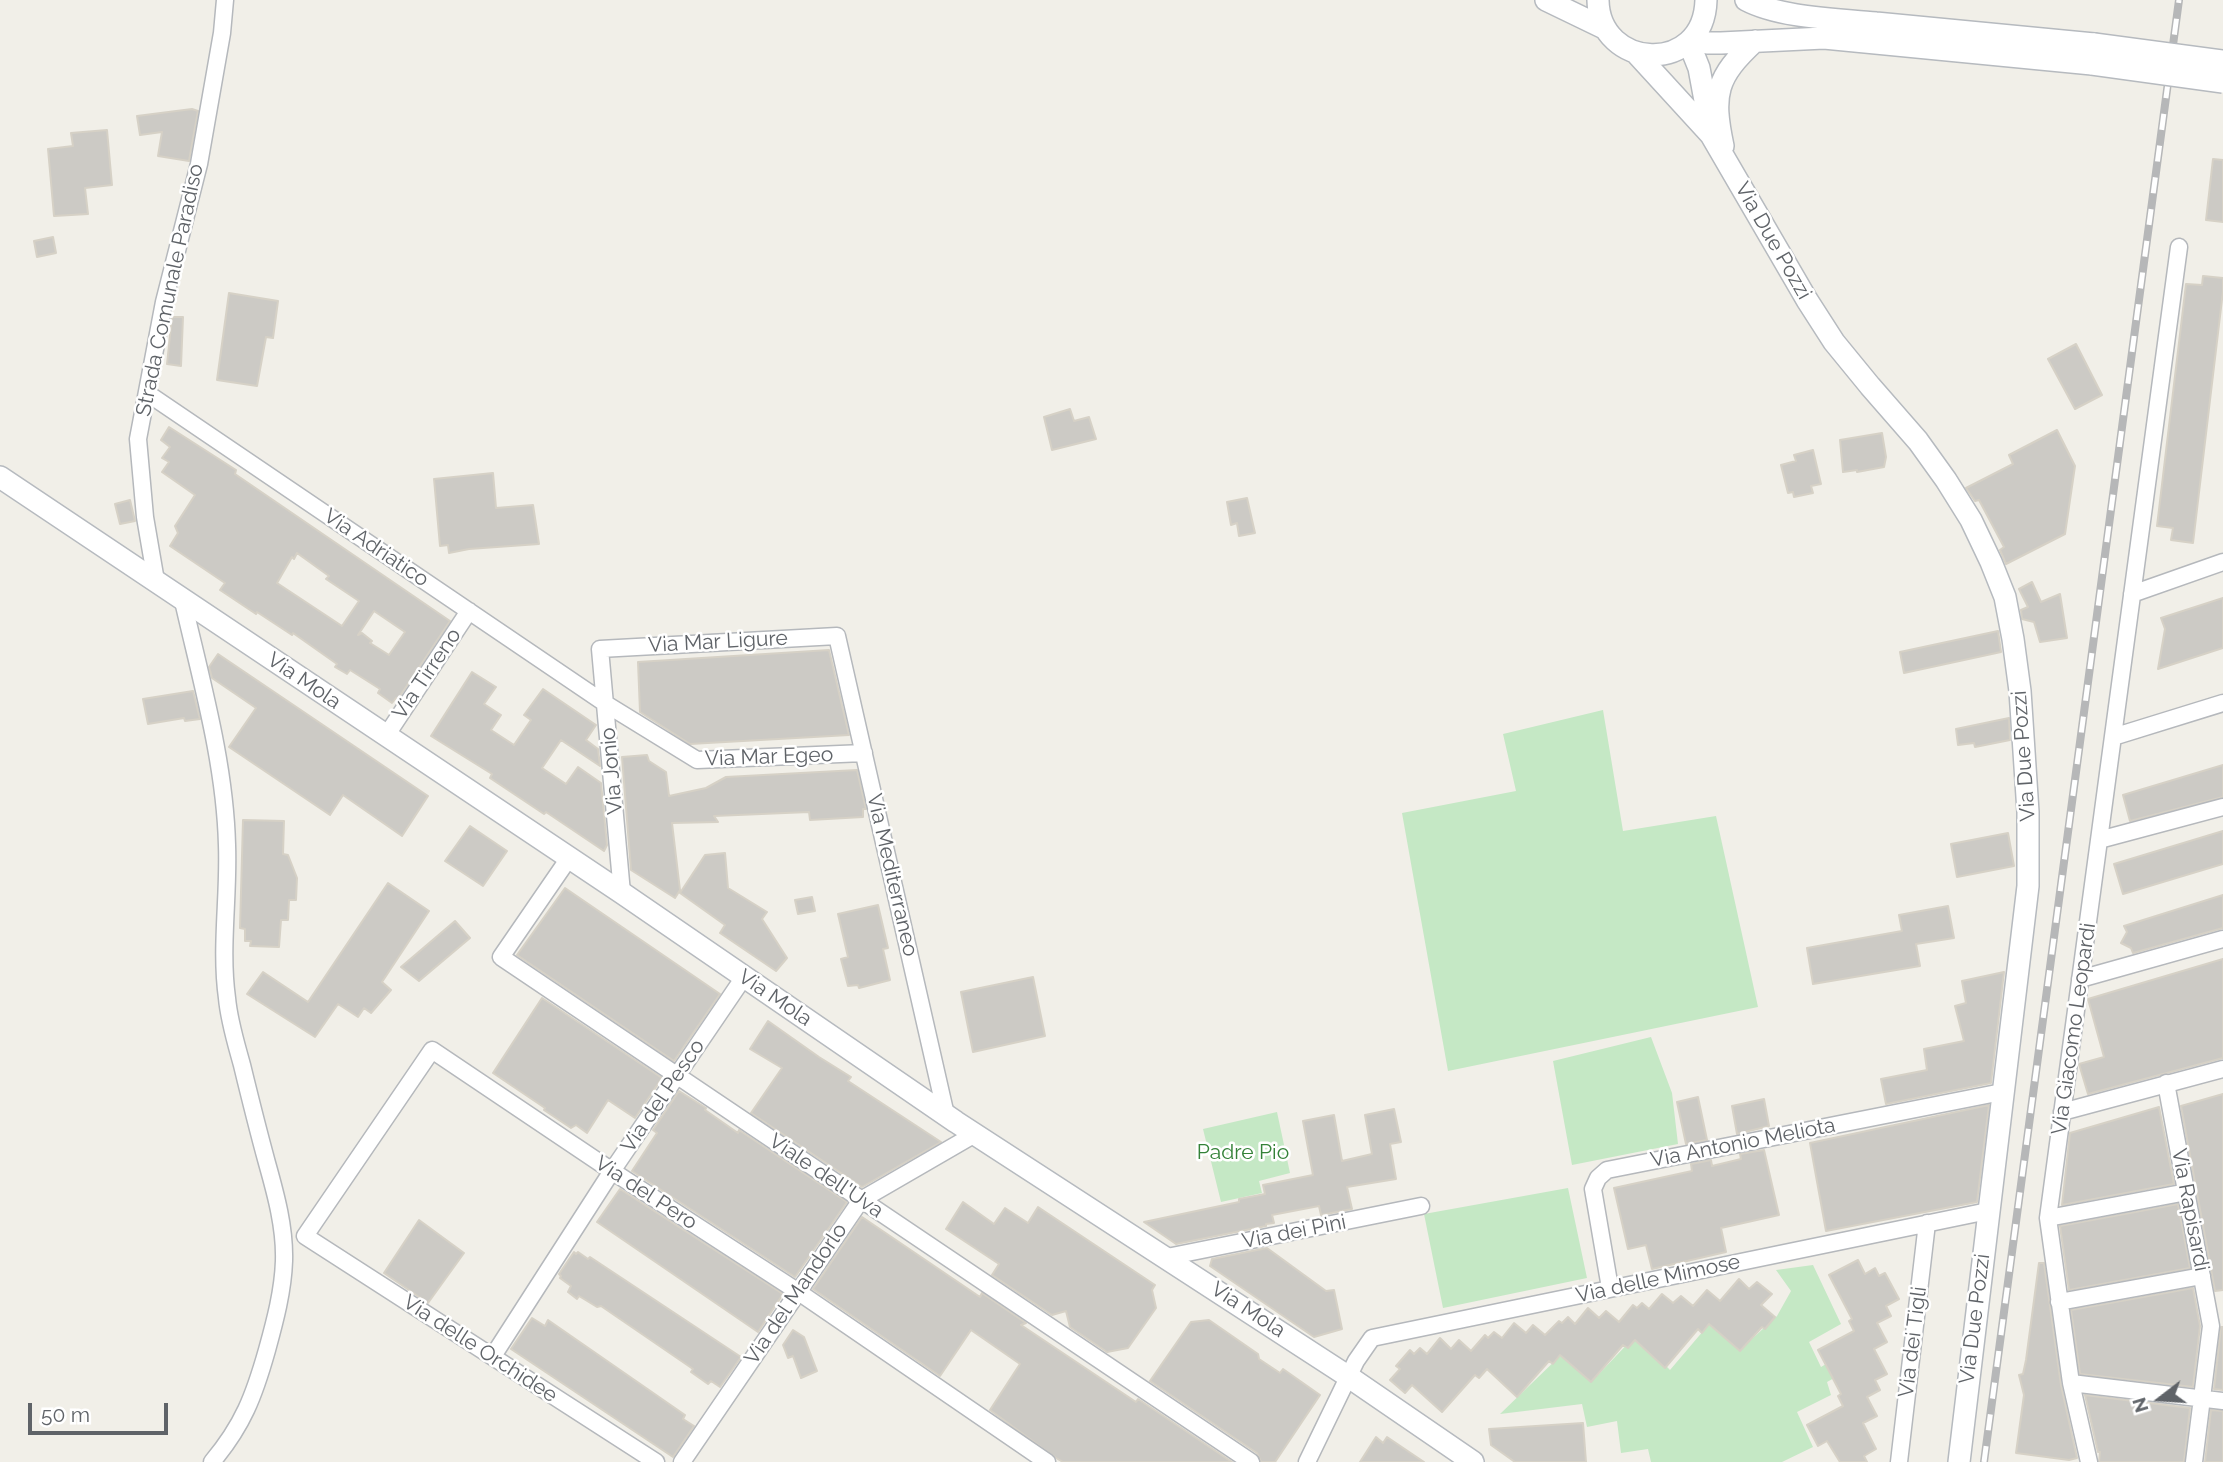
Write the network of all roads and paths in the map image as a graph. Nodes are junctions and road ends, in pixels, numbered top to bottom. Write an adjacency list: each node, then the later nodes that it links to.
1 (225, 0): 16 (street, Strada Comunale Paradiso)
2 (1546, 0): 6 (street, Via Due Pozzi)
3 (1598, 0): 6 (street)
4 (1706, 0): 7 (street)
5 (1746, 0): 10 (street)
6 (1606, 29): 9 (street, Via Due Pozzi)
7 (1691, 41): 8 (street); 9 (street); 13 (street, Via Due Pozzi)
8 (1755, 41): 10 (street); 14 (street)
9 (1634, 52): 13 (street, Via Due Pozzi)
10 (2093, 54): 11 (street, bridge); 12 (street, bridge)
11 (2223, 61)
12 (2223, 82)
13 (1711, 135): 14 (street, Via Due Pozzi)
14 (1727, 162): 40 (street, Via Due Pozzi)
15 (2179, 247): 20 (street, Via Giacomo Leopardi)
16 (147, 393): 19 (street, Strada Comunale Paradiso); 22 (street, Via Adriatico)
17 (0, 477): 19 (street, Via Mola)
18 (2223, 562): 20 (street)
19 (156, 581): 21 (street, Via Mola)
20 (2132, 594): 28 (street, Via Giacomo Leopardi)
21 (183, 601): 27 (street, Via Mola); 63 (street)
22 (469, 611): 26 (street, Via Adriatico); 27 (street, Via Tirreno)
23 (837, 636): 24 (street, Via Mar Ligure); 29 (street, Via Mediterraneo)
24 (600, 649): 26 (street, Via Jonio)
25 (2223, 703): 28 (street)
26 (606, 704): 29 (street, Via Mar Egeo); 33 (street, Via Jonio)
27 (386, 736): 32 (street, Via Mola)
28 (2113, 737): 31 (street, Via Giacomo Leopardi)
29 (864, 753): 42 (street, Via Mediterraneo)
30 (2223, 807): 31 (street)
31 (2099, 840): 36 (street, Via Giacomo Leopardi)
32 (569, 858): 33 (street, Via Mola); 38 (street, Viale dell'Uva)
33 (622, 894): 35 (street, Via Mola)
34 (2223, 939): 36 (street)
35 (744, 977): 38 (street, Via del Pesco); 42 (street, Via Mola)
36 (2080, 979): 41 (street, Via Giacomo Leopardi)
37 (2223, 1069): 39 (street)
38 (678, 1075): 44 (street, Via del Pesco); 46 (street, Viale dell'Uva)
39 (2166, 1083): 41 (street); 45 (street, Via Rapisardi)
40 (2002, 1092): 48 (street, Via Due Pozzi); 54 (street, Via Antonio Meliota)
41 (2062, 1112): 49 (street, Via Giacomo Leopardi)
42 (946, 1115): 43 (street, Via Mola)
43 (975, 1134): 46 (street, Via del Mandorlo); 52 (street, Via Mola)
44 (612, 1171): 51 (street, Via del Pero); 55 (street, Via del Pero); 57 (street, Via del Pesco)
45 (2187, 1192): 49 (street); 53 (street, Via Rapisardi)
46 (860, 1200): 55 (street, Via del Mandorlo); 67 (street, Viale dell'Uva)
47 (1421, 1206): 52 (street, Via dei Pini)
48 (1988, 1211): 50 (street, Via delle Mimose); 70 (street, Via Due Pozzi)
49 (2048, 1218): 56 (street, Via Giacomo Leopardi)
50 (1927, 1223): 54 (street, Via delle Mimose); 69 (street, Via dei Tigli)
51 (305, 1236): 57 (street, Via delle Orchidee)
52 (1167, 1257): 58 (street, Via Mola)
53 (2202, 1276): 56 (street); 60 (street, Via Rapisardi)
54 (1610, 1288): 58 (street, Via delle Mimose)
55 (797, 1291): 65 (street, Via del Mandorlo); 66 (street, Via del Pero)
56 (2059, 1302): 59 (street, Via Giacomo Leopardi)
57 (493, 1356): 64 (street, Via delle Orchidee)
58 (1349, 1377): 62 (street, Via Mola); 68 (street, Via delle Mimose)
59 (2071, 1383): 60 (street); 71 (street, Via Giacomo Leopardi)
60 (2202, 1398): 61 (street); 72 (street, Via Rapisardi)
61 (2223, 1401)
62 (1467, 1460)
63 (212, 1462)
64 (656, 1462)
65 (682, 1462)
66 (1047, 1462)
67 (1251, 1462)
68 (1307, 1462)
69 (1899, 1462)
70 (1959, 1462)
71 (2089, 1462)
72 (2194, 1462)

